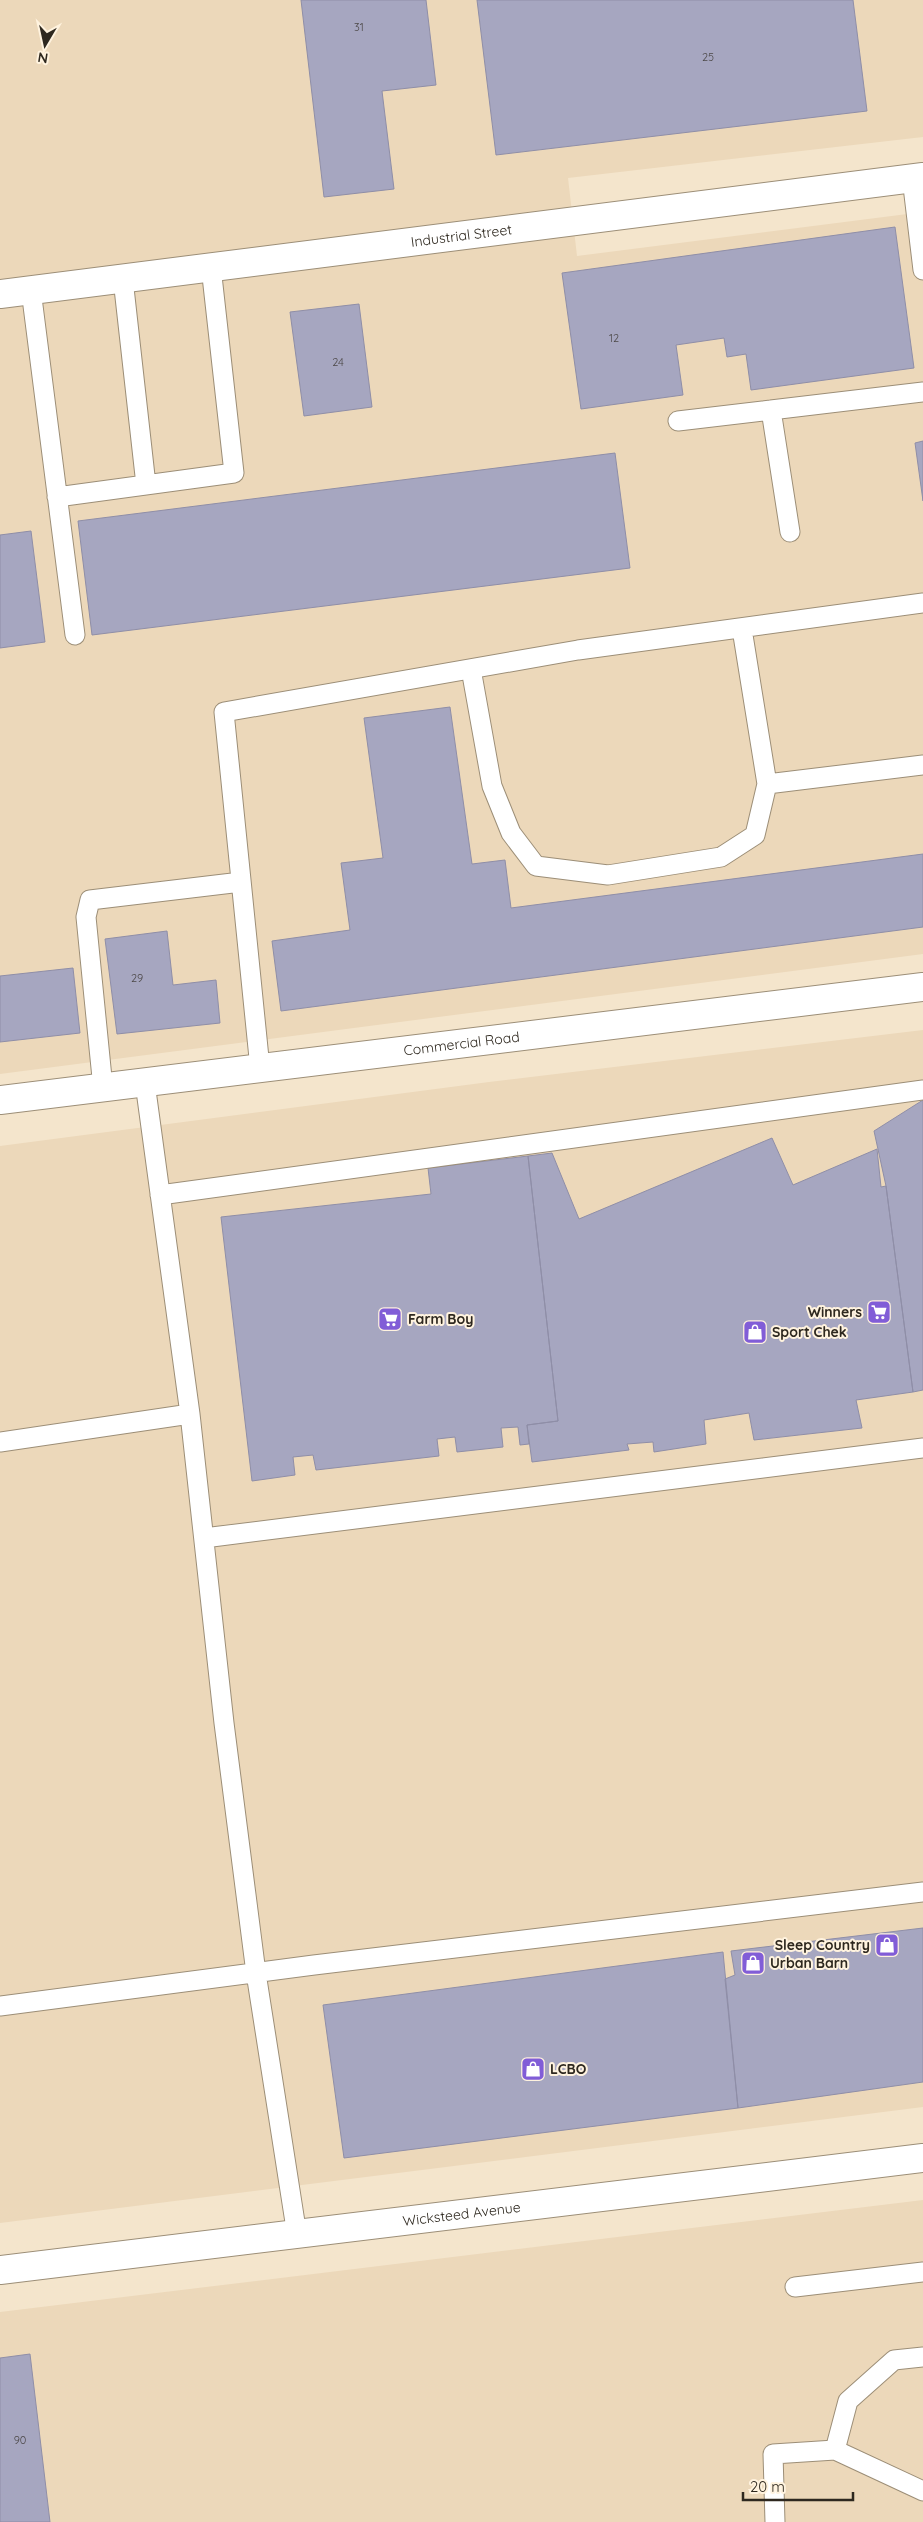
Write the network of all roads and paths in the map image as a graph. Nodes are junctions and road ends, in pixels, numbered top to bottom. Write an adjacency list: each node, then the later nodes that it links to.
1 (918, 178): 2 (street, Industrial Street); 3 (lane)
2 (211, 268): 4 (street, Industrial Street); 10 (lane)
3 (923, 270)
4 (123, 279): 5 (street, Industrial Street); 10 (lane)
5 (30, 290): 6 (street, Industrial Street); 11 (lane)
6 (0, 294)
7 (923, 392): 8 (lane)
8 (771, 410): 9 (lane); 12 (lane)
9 (678, 421)
10 (146, 485): 11 (lane)
11 (57, 497): 15 (lane)
12 (790, 532)
13 (923, 602): 14 (lane)
14 (742, 629): 16 (lane); 18 (lane)
15 (75, 635)
16 (471, 669): 18 (lane); 19 (lane)
17 (923, 765): 18 (lane)
18 (767, 784)
19 (242, 882): 21 (lane); 23 (lane)
20 (923, 987): 21 (street, Commercial Road)
21 (260, 1068): 22 (street, Commercial Road)
22 (145, 1083): 23 (street, Commercial Road); 26 (lane)
23 (103, 1088): 25 (street, Commercial Road)
24 (923, 1090): 26 (lane)
25 (0, 1100)
26 (160, 1195): 27 (lane)
27 (190, 1414): 28 (lane); 30 (lane)
28 (0, 1442)
29 (923, 1448): 30 (lane)
30 (204, 1538): 32 (lane)
31 (923, 1892): 32 (lane)
32 (256, 1973): 33 (lane); 35 (lane)
33 (0, 2006)
34 (923, 2158): 35 (street, Wicksteed Avenue)
35 (297, 2235): 36 (street, Wicksteed Avenue)
36 (0, 2270)
37 (923, 2272): 38 (lane)
38 (795, 2287)
39 (923, 2357): 40 (lane)
40 (835, 2450): 41 (lane); 42 (lane)
41 (923, 2491)
42 (776, 2522)

